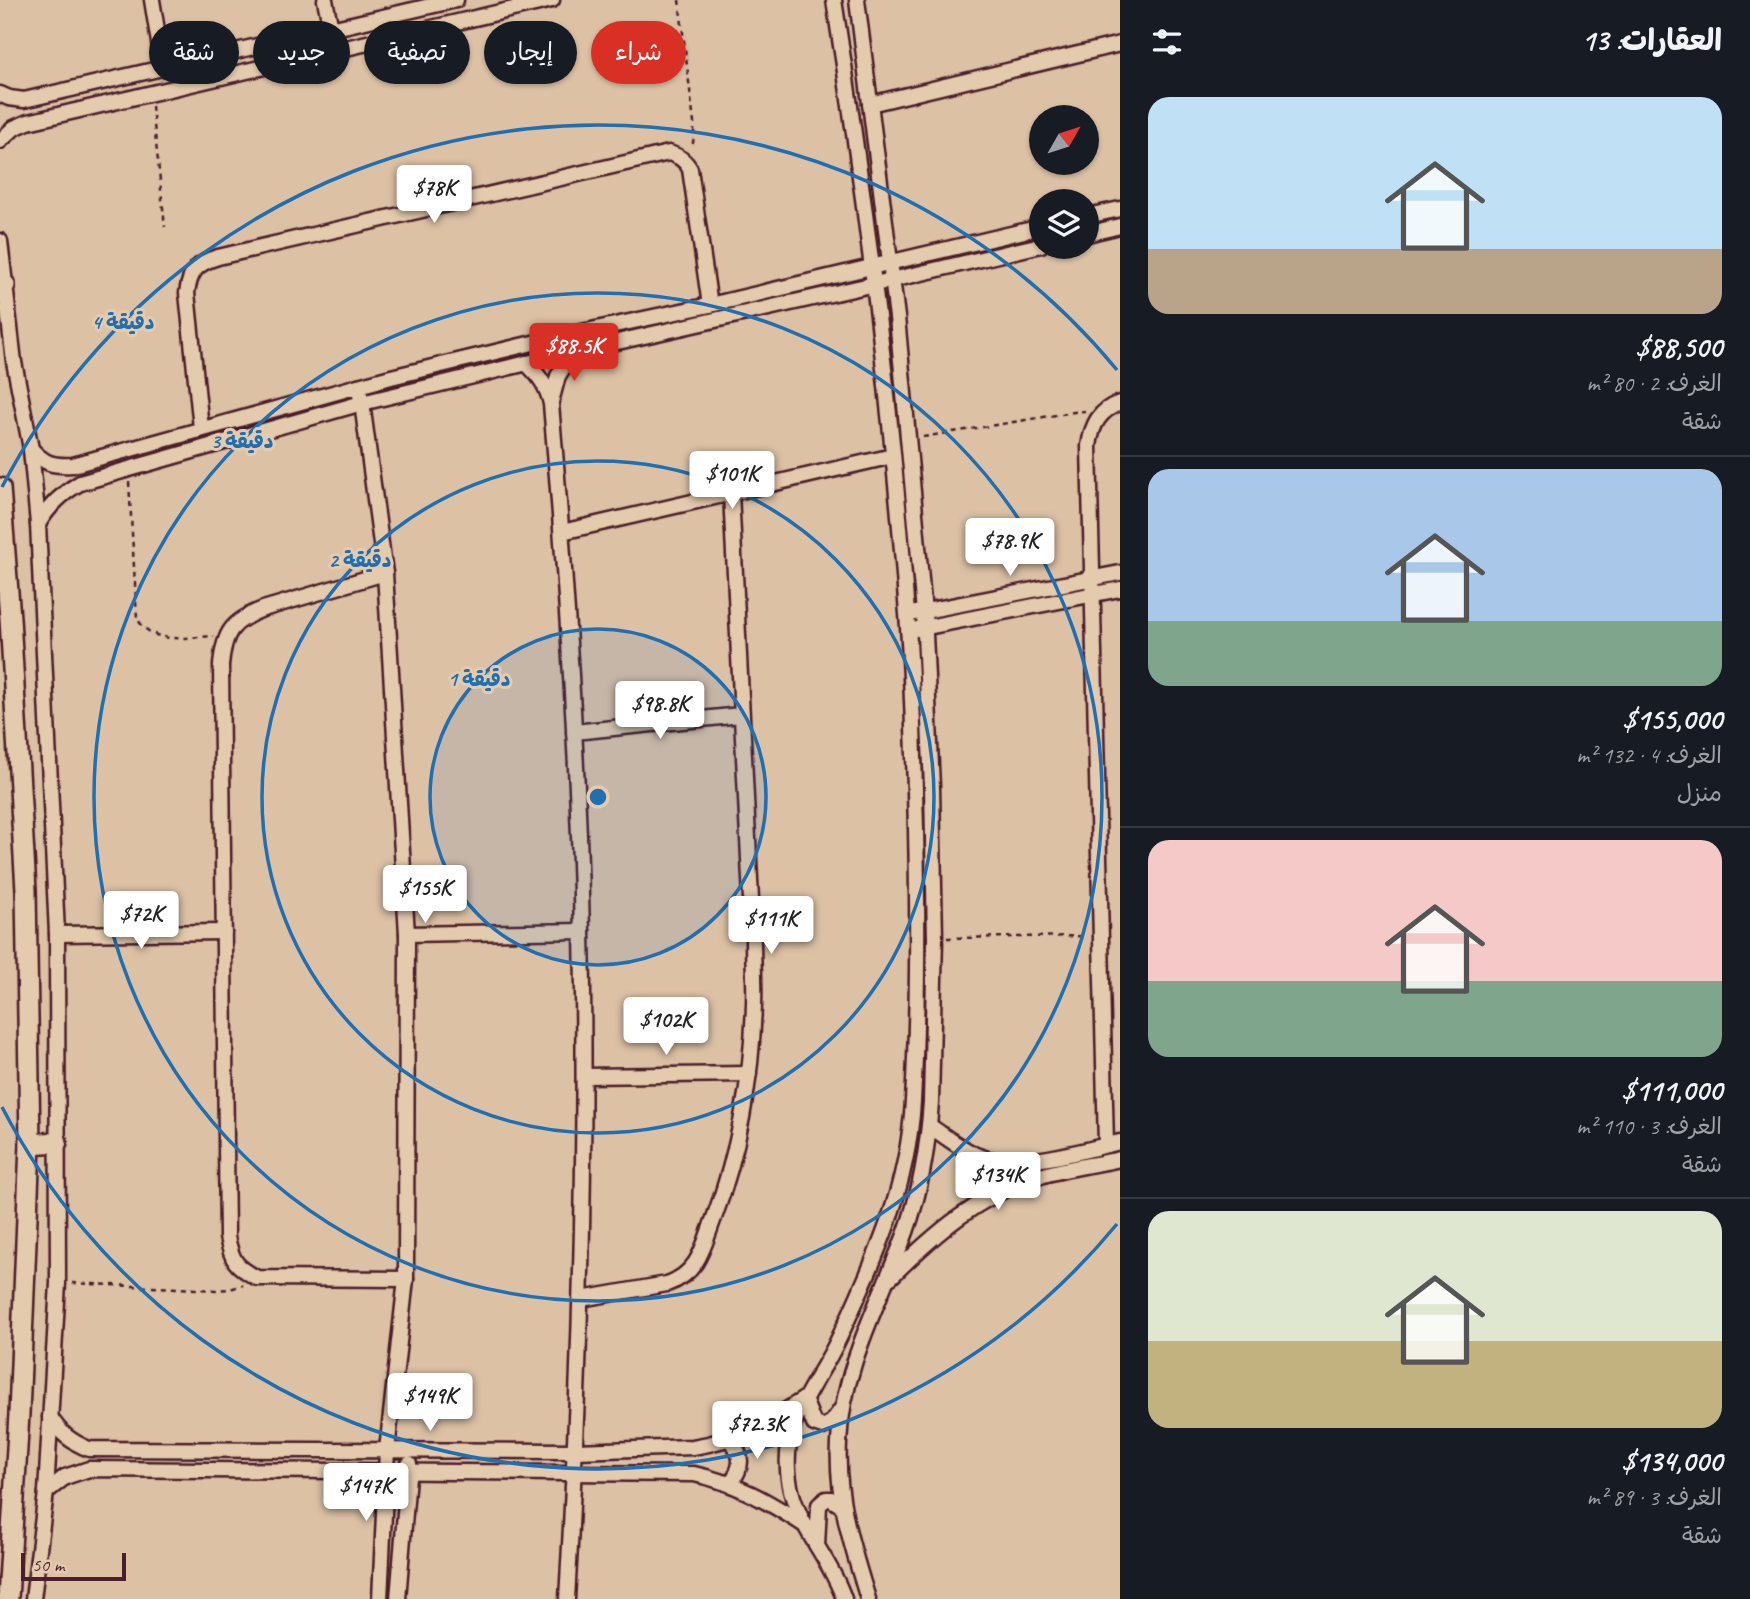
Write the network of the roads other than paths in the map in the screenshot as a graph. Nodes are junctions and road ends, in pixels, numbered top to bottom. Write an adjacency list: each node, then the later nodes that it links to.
1 (152, 0): 7 (street)
2 (325, 0): 8 (street)
3 (456, 0): 9 (street)
4 (552, 0): 14 (street)
5 (834, 0): 23 (street)
6 (857, 0): 13 (street)
7 (155, 21)
8 (329, 21)
9 (350, 25)
10 (1120, 44): 13 (street)
11 (149, 70): 12 (street)
12 (0, 94)
13 (870, 104): 22 (street)
14 (0, 141)
15 (1120, 208): 16 (street)
16 (1099, 213)
17 (1120, 226): 19 (street)
18 (1029, 230): 22 (street)
19 (1099, 231)
20 (0, 241): 26 (street)
21 (1029, 248): 24 (street)
22 (890, 263): 23 (street); 24 (street)
23 (873, 267): 25 (street); 27 (street)
24 (892, 280): 25 (street); 46 (street)
25 (875, 284): 28 (street); 36 (street)
26 (3, 286): 35 (street)
27 (710, 305): 30 (street); 34 (street)
28 (573, 352): 29 (street); 33 (street)
29 (526, 363): 31 (street); 33 (street)
30 (358, 386): 31 (street); 34 (street)
31 (362, 403): 39 (street); 41 (street)
32 (1120, 403): 43 (street)
33 (551, 404): 40 (street)
34 (201, 428): 35 (street)
35 (31, 449): 39 (street)
36 (893, 456): 38 (street); 47 (street)
37 (0, 488): 48 (street)
38 (730, 493): 40 (street); 52 (street)
39 (38, 524): 56 (street)
40 (562, 532): 53 (street)
41 (385, 573): 55 (street); 57 (street)
42 (1120, 573): 43 (street)
43 (1092, 580): 45 (street); 46 (street)
44 (1120, 589): 45 (street)
45 (1092, 595): 49 (street); 62 (street)
46 (925, 612): 47 (street); 49 (street)
47 (907, 615): 50 (street)
48 (5, 621): 51 (street)
49 (925, 628): 50 (street); 60 (street)
50 (908, 631): 70 (street)
51 (6, 653): 63 (street)
52 (741, 715): 53 (street); 58 (street)
53 (574, 732): 54 (street)
54 (582, 931): 57 (street); 59 (street)
55 (224, 932): 56 (street); 67 (street)
56 (57, 934): 61 (street)
57 (408, 934): 67 (street)
58 (749, 1074): 59 (street); 69 (street)
59 (584, 1076): 69 (street)
60 (930, 1126): 64 (street); 68 (street)
61 (57, 1142): 63 (street); 72 (street)
62 (1113, 1143): 64 (street)
63 (30, 1144): 85 (street)
64 (981, 1157): 66 (street)
65 (1120, 1159): 66 (street)
66 (988, 1198): 68 (street)
67 (406, 1279): 74 (street)
68 (885, 1283): 71 (street)
69 (581, 1300): 76 (street)
70 (804, 1399): 71 (street); 73 (street); 83 (street)
71 (843, 1408): 82 (street)
72 (50, 1417): 74 (street); 81 (street)
73 (729, 1439): 76 (street); 80 (street)
74 (387, 1450): 75 (street); 77 (street)
75 (411, 1450): 76 (street); 78 (street)
76 (576, 1451): 79 (street)
77 (386, 1472): 78 (street); 81 (street); 87 (street)
78 (409, 1472): 79 (street); 88 (street)
79 (575, 1474): 80 (street); 89 (street)
80 (730, 1483): 83 (street)
81 (46, 1492): 86 (street)
82 (842, 1506): 84 (street); 91 (street)
83 (806, 1526): 84 (street)
84 (817, 1546): 90 (street)
85 (8, 1599)
86 (33, 1599)
87 (380, 1599)
88 (398, 1599)
89 (567, 1599)
90 (844, 1599)
91 (868, 1599)

